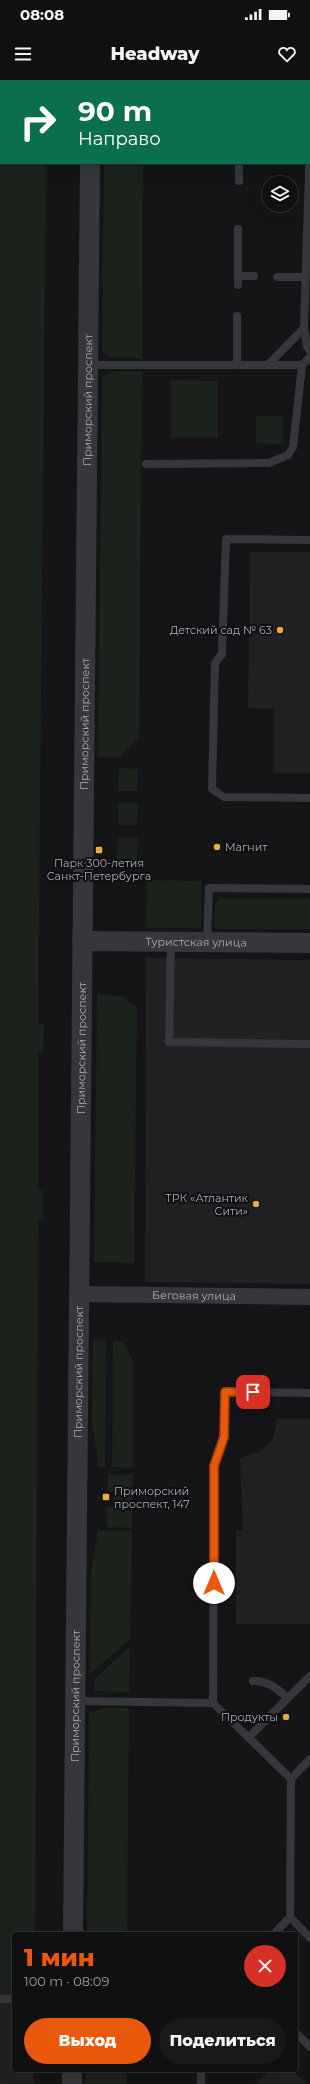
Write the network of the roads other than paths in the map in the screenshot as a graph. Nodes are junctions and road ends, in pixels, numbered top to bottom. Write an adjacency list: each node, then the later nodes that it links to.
1 (90, 164): 15 (street, Приморский проспект)
2 (239, 164): 4 (lane)
3 (309, 164): 9 (lane)
4 (239, 181)
5 (238, 230): 6 (lane)
6 (238, 276): 7 (lane); 10 (lane)
7 (254, 276)
8 (277, 276): 9 (lane)
9 (306, 277): 12 (lane)
10 (238, 285)
11 (237, 316): 16 (lane)
12 (304, 328): 13 (lane); 17 (lane)
13 (310, 351)
14 (310, 357): 18 (lane)
15 (87, 365): 16 (lane); 23 (street, Приморский проспект)
16 (237, 365): 17 (lane)
17 (268, 365): 18 (lane)
18 (302, 365): 19 (lane)
19 (146, 464)
20 (310, 540): 21 (lane)
21 (310, 798)
22 (310, 889): 25 (lane)
23 (82, 941): 24 (street, Туристская улица); 28 (street, Приморский проспект)
24 (171, 942): 25 (street, Туристская улица); 27 (lane)
25 (207, 942): 26 (street, Туристская улица)
26 (310, 943)
27 (310, 1044)
28 (79, 1294): 29 (street, Беговая улица); 34 (street, Приморский проспект)
29 (310, 1296)
30 (310, 1394): 35 (lane)
31 (310, 1676): 33 (lane)
32 (253, 1681): 33 (lane)
33 (288, 1698): 36 (lane)
34 (75, 1701): 35 (lane); 40 (street, Приморский проспект)
35 (213, 1703): 36 (lane)
36 (249, 1737): 38 (lane)
37 (310, 1759): 38 (lane)
38 (291, 1779): 39 (lane)
39 (290, 1917): 41 (lane); 42 (lane)
40 (73, 1932)
41 (276, 1932)
42 (310, 1938)
43 (0, 1999): 44 (lane)
44 (12, 1999)
45 (298, 2035): 46 (lane)
46 (310, 2047)
47 (72, 2072): 49 (street)
48 (201, 2072): 50 (lane)
49 (72, 2084)
50 (201, 2084)

